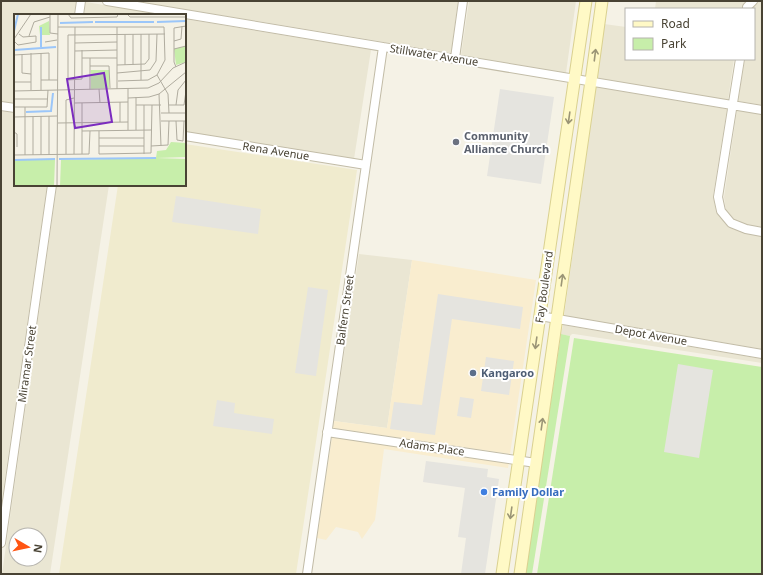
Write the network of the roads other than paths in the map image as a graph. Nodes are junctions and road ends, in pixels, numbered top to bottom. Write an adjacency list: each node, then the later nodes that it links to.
1 (81, 1): 6 (street)
2 (107, 1): 7 (street, Stillwater Avenue)
3 (463, 1): 10 (street)
4 (586, 1): 12 (main road, Fay Boulevard)
5 (602, 1): 13 (main road, Fay Boulevard, one-way to 5)
6 (79, 14)
7 (185, 14)
8 (186, 14): 9 (street, Stillwater Avenue)
9 (383, 47): 10 (street, Stillwater Avenue); 19 (street, Balfern Street)
10 (455, 58): 12 (street, Stillwater Avenue)
11 (740, 60): 14 (street)
12 (574, 79): 13 (street, Stillwater Avenue); 22 (main road, Fay Boulevard, one-way to 22)
13 (591, 81): 14 (street, Stillwater Avenue); 23 (main road, Fay Boulevard, one-way to 13)
14 (733, 105): 17 (street, Stillwater Avenue); 21 (street)
15 (1, 106): 16 (street)
16 (14, 108)
17 (762, 110)
18 (186, 136): 19 (street, Rena Avenue)
19 (366, 165): 25 (street, Balfern Street)
20 (52, 186): 28 (street, Miramar Street)
21 (762, 232)
22 (540, 316): 23 (street, Depot Avenue); 26 (main road, Fay Boulevard, one-way to 26)
23 (557, 319): 24 (street, Depot Avenue); 27 (main road, Fay Boulevard, one-way to 23)
24 (762, 354)
25 (327, 432): 26 (street, Adams Place); 29 (street, Balfern Street)
26 (519, 460): 27 (street, Adams Place); 30 (main road, Fay Boulevard, one-way to 30)
27 (536, 463): 31 (main road, Fay Boulevard)
28 (1, 543)
29 (307, 574)
30 (502, 574)
31 (520, 574)

